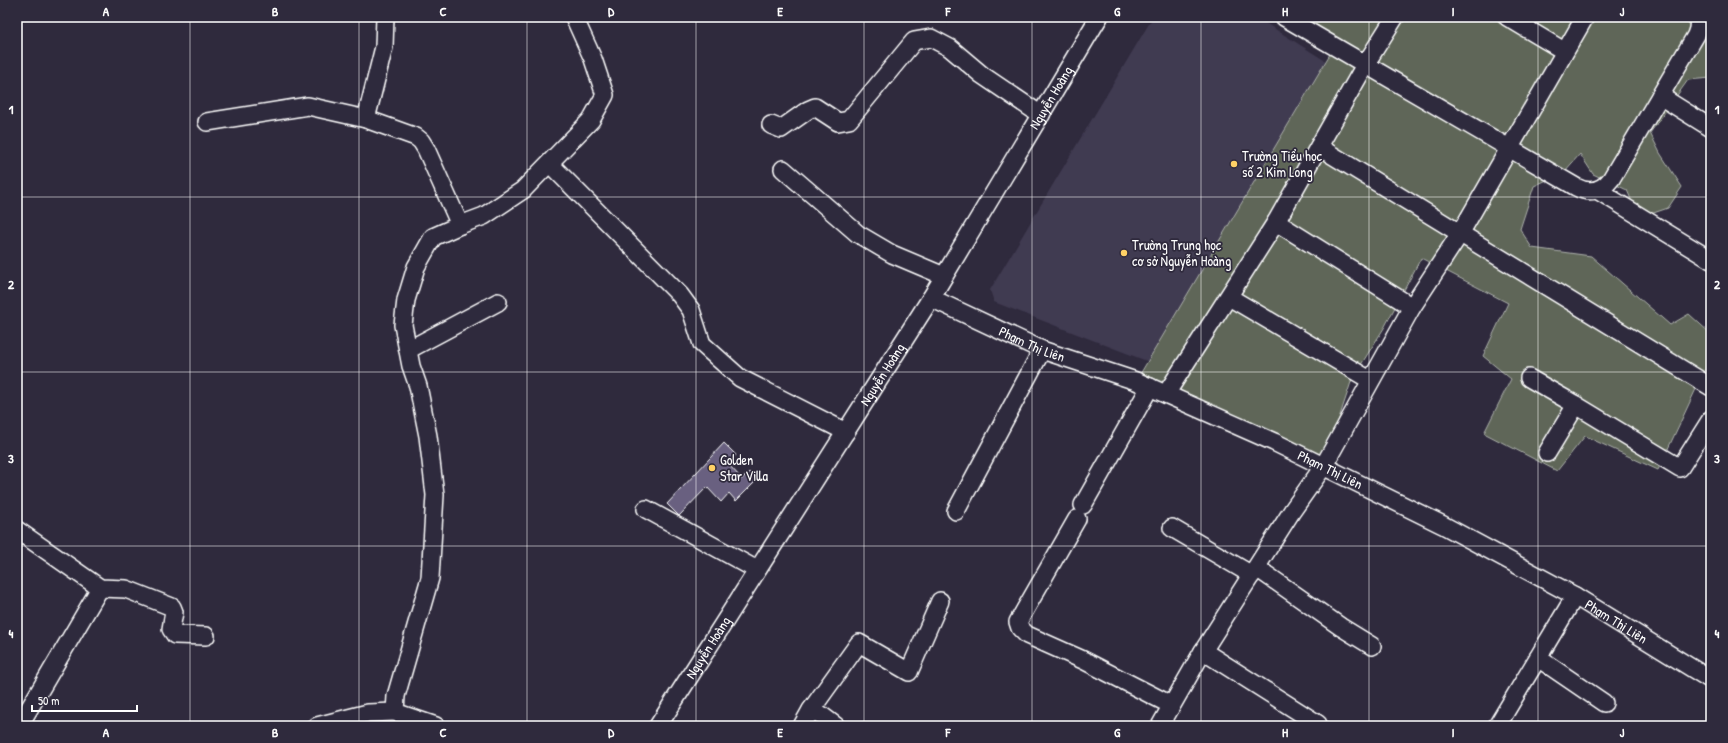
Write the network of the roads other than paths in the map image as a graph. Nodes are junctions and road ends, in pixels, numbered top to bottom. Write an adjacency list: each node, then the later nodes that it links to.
1 (385, 17): 14 (street)
2 (574, 17): 20 (street)
3 (1099, 17): 13 (street, Nguyễn Hoàng)
4 (1284, 17): 11 (street)
5 (1395, 17): 11 (street)
6 (1507, 17): 10 (street)
7 (1584, 17): 10 (street)
8 (1699, 17): 9 (street); 12 (street)
9 (1711, 24)
10 (1564, 51): 19 (street)
11 (1364, 65): 18 (street); 19 (street)
12 (1660, 96): 17 (street); 22 (street)
13 (1041, 115): 16 (street); 27 (street, Nguyễn Hoàng)
14 (366, 119): 15 (street); 24 (street)
15 (207, 122)
16 (771, 126)
17 (1711, 128)
18 (1319, 147): 23 (street); 25 (street)
19 (1508, 147): 22 (street); 25 (street)
20 (550, 164): 24 (street); 41 (street)
21 (783, 169): 27 (street)
22 (1597, 190): 26 (street)
23 (1276, 222): 28 (street); 31 (street)
24 (460, 225): 32 (street)
25 (1461, 232): 31 (street); 37 (street)
26 (1711, 260)
27 (944, 276): 29 (street, Nguyễn Hoàng)
28 (1229, 296): 35 (street); 38 (street)
29 (931, 298): 33 (street, Phạm Thị Liên); 41 (street, Nguyễn Hoàng)
30 (498, 302): 32 (street)
31 (1412, 307): 35 (street)
32 (408, 350): 61 (street)
33 (1042, 350): 36 (street, Phạm Thị Liên); 45 (street)
34 (1529, 378): 39 (street)
35 (1370, 380): 43 (street)
36 (1150, 387): 38 (street, Phạm Thị Liên); 59 (street)
37 (1711, 387)
38 (1166, 394): 43 (street, Phạm Thị Liên)
39 (1576, 405): 40 (street); 42 (street)
40 (1711, 419)
41 (846, 432): 48 (street, Nguyễn Hoàng)
42 (1548, 452)
43 (1322, 467): 49 (street); 51 (street, Phạm Thị Liên)
44 (646, 509): 48 (street)
45 (956, 511)
46 (1172, 528): 49 (street)
47 (17, 530): 50 (street)
48 (757, 570): 66 (street, Nguyễn Hoàng)
49 (1254, 572): 54 (street); 55 (street)
50 (100, 588): 53 (street); 63 (street)
51 (1575, 596): 56 (street); 57 (street, Phạm Thị Liên)
52 (940, 601): 60 (street)
53 (206, 636)
54 (1372, 646)
55 (1203, 651): 59 (street); 62 (street)
56 (1538, 658): 58 (street); 70 (street)
57 (1711, 680)
58 (1604, 703)
59 (1171, 705): 69 (street)
60 (811, 710): 67 (street); 68 (street)
61 (395, 712): 64 (street); 65 (street)
62 (1318, 724)
63 (19, 726)
64 (317, 726)
65 (436, 726)
66 (658, 726)
67 (802, 726)
68 (836, 726)
69 (1160, 726)
70 (1497, 726)

